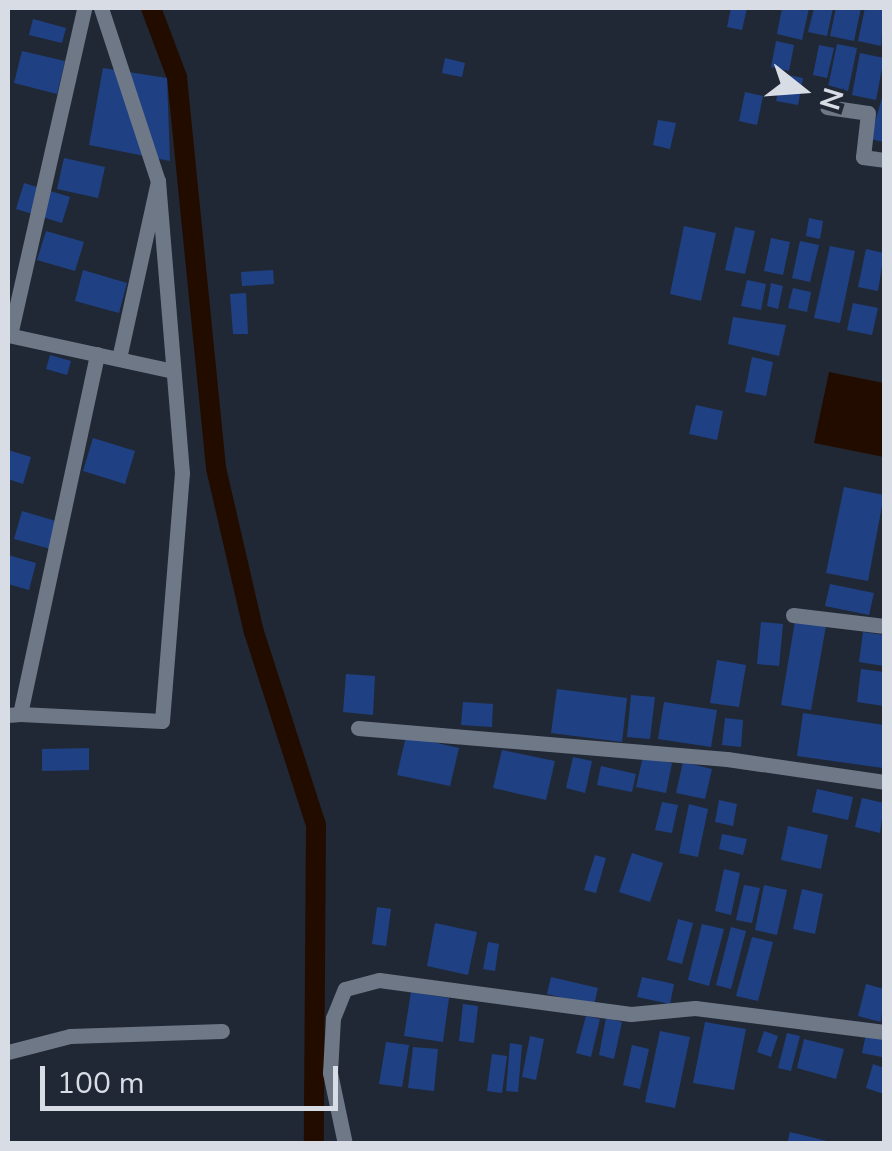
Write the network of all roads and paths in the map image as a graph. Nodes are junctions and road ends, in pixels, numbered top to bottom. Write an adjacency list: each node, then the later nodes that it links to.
1 (84, 8): 6 (street)
2 (100, 8): 5 (street)
3 (827, 107): 4 (street)
4 (884, 160)
5 (158, 181): 8 (street); 9 (street)
6 (9, 335): 7 (street)
7 (96, 354): 8 (street); 12 (street)
8 (119, 359): 9 (street)
9 (173, 371): 12 (street)
10 (793, 615): 11 (street)
11 (884, 626)
12 (14, 715)
13 (358, 728): 14 (street)
14 (884, 782)
15 (222, 1030): 17 (street)
16 (884, 1032): 18 (street)
17 (8, 1052)
18 (344, 1144)

